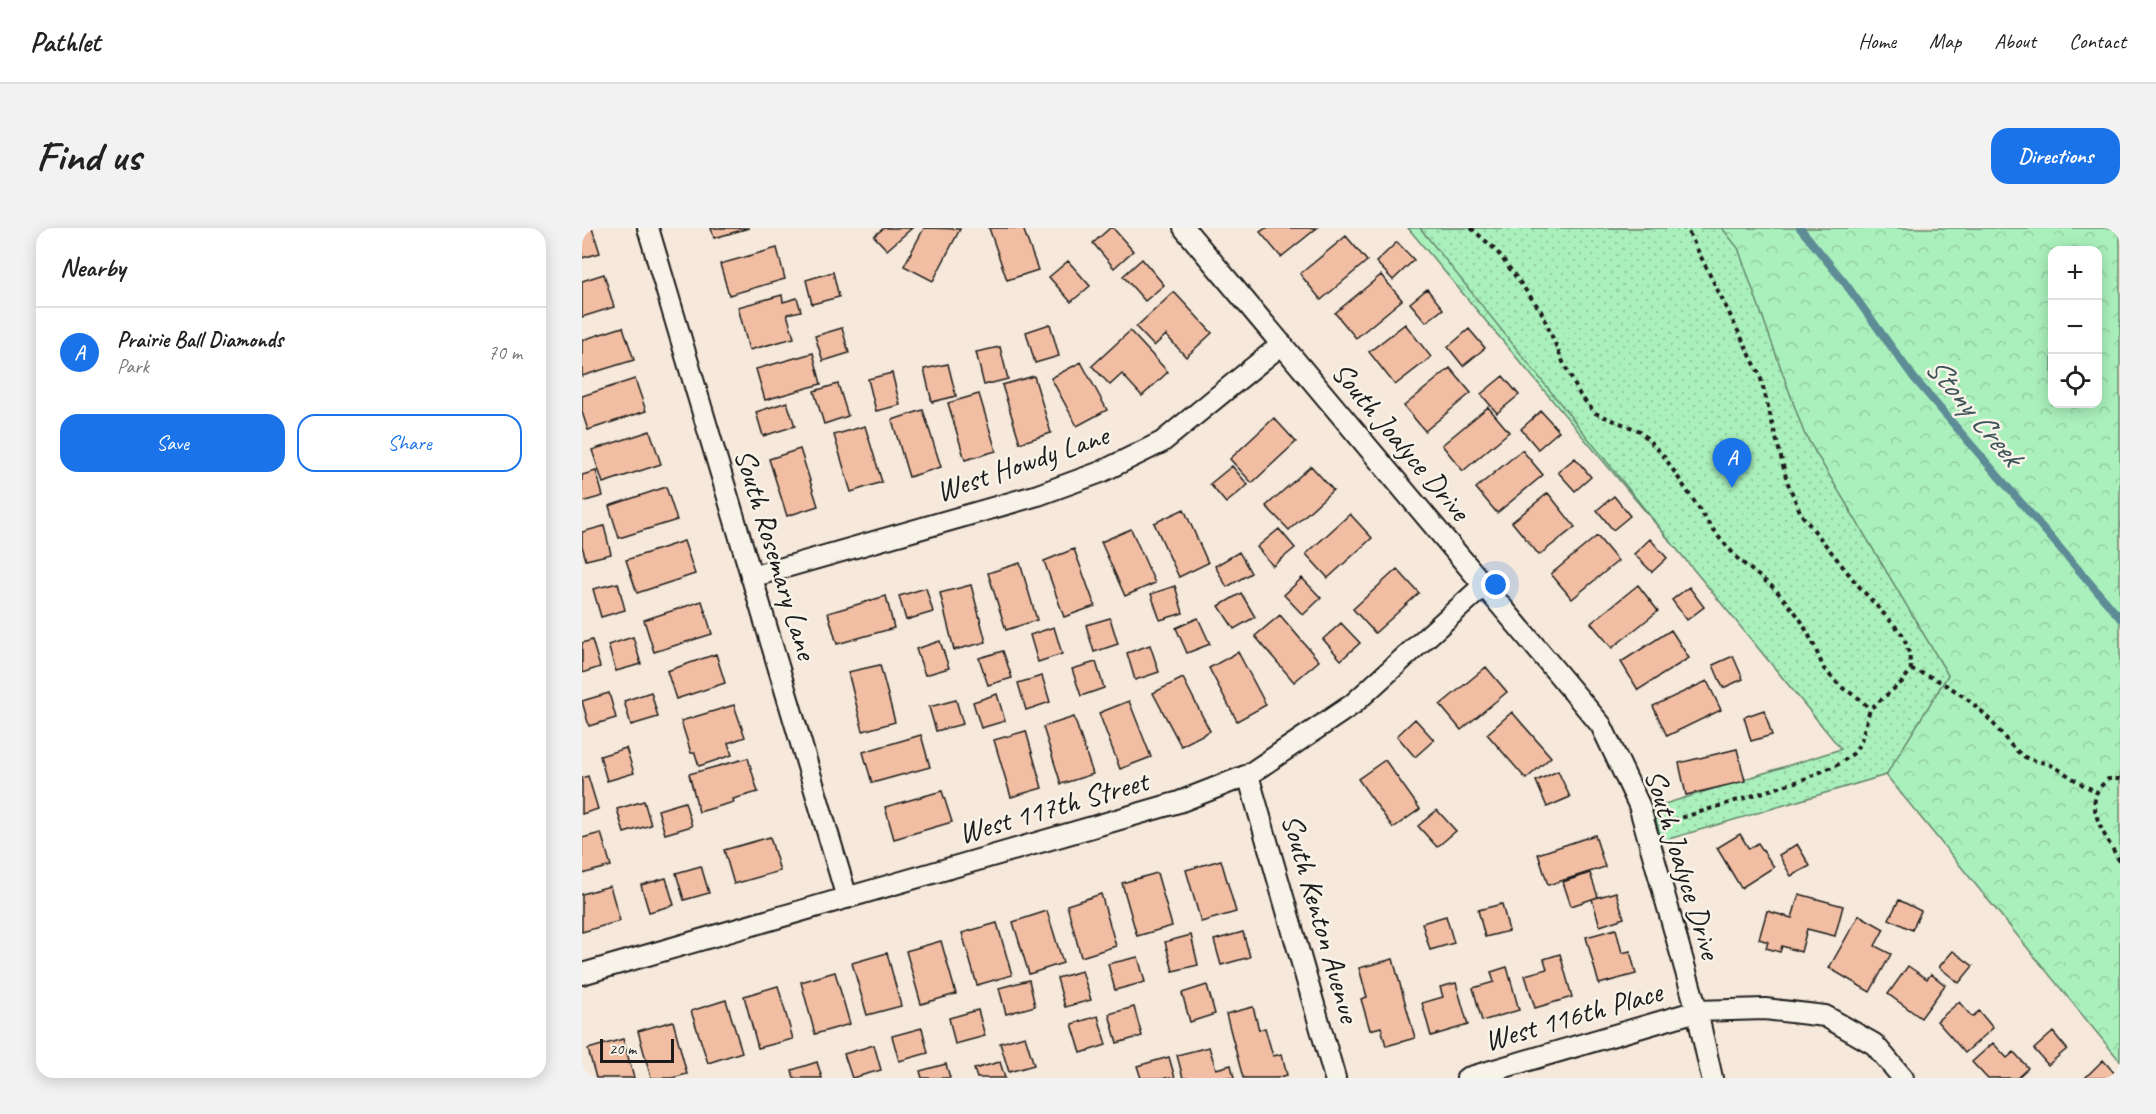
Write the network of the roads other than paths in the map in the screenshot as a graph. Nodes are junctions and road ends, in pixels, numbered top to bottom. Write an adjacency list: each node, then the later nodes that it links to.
1 (648, 228): 4 (street, South Rosemary Lane)
2 (1184, 228): 3 (street, South Joalyce Drive)
3 (1282, 344): 4 (street, West Howdy Lane); 5 (street, South Joalyce Drive)
4 (752, 577): 7 (street, South Rosemary Lane)
5 (1483, 586): 6 (street, West 117th Street); 9 (street, South Joalyce Drive)
6 (1248, 775): 7 (street, West 117th Street); 10 (street, South Kenton Avenue)
7 (847, 897): 8 (street, West 117th Street)
8 (582, 974)
9 (1696, 1011): 11 (street, West 116th Place); 12 (street, South Joalyce Drive); 13 (street)
10 (1335, 1078)
11 (1467, 1078)
12 (1712, 1078)
13 (1904, 1078)

